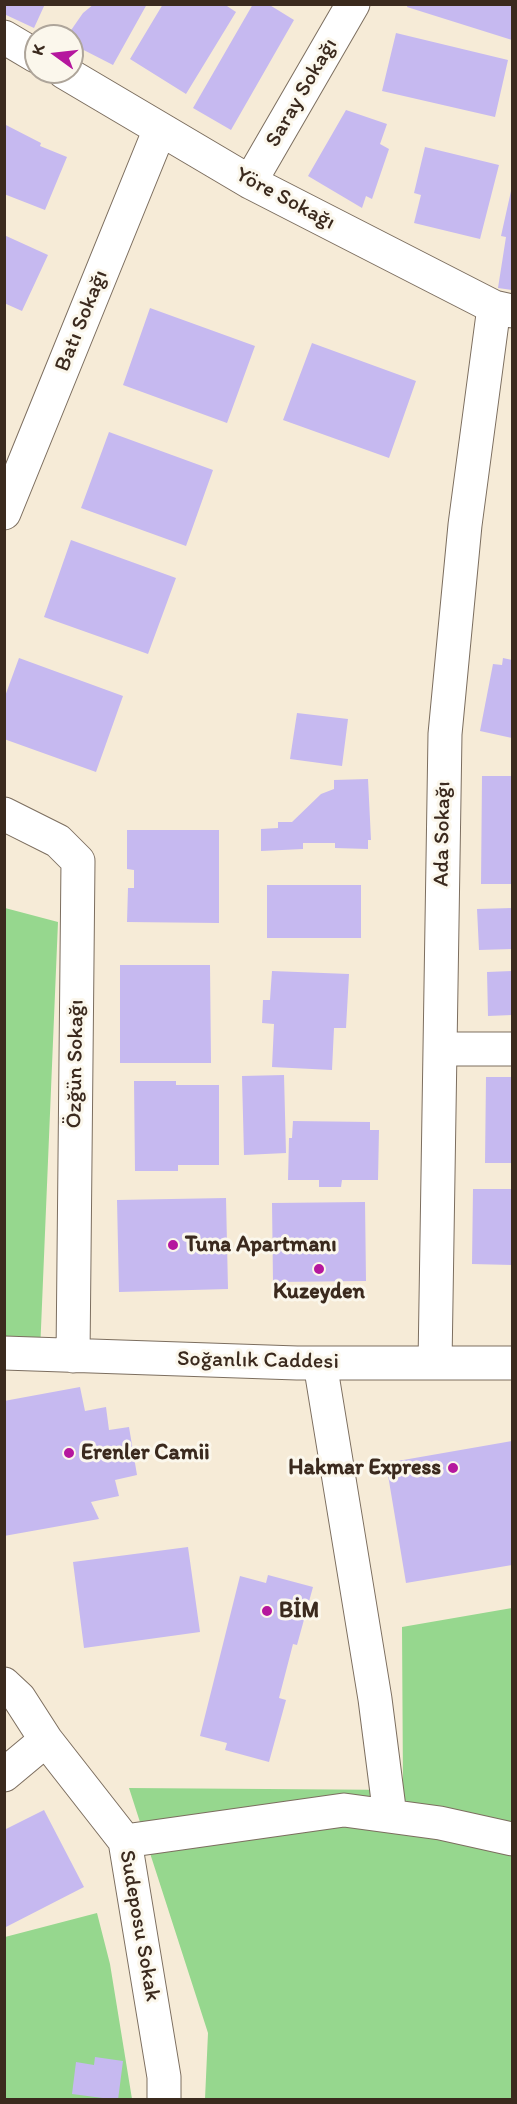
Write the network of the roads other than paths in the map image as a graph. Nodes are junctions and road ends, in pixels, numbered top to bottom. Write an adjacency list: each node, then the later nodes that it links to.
1 (353, 4): 6 (street, Saray Sokağı)
2 (4, 37): 3 (street)
3 (24, 49)
4 (84, 84): 5 (street, Yöre Sokağı)
5 (159, 129): 6 (street, Yöre Sokağı); 8 (street, Batı Sokağı)
6 (250, 182): 7 (street, Yöre Sokağı)
7 (503, 309): 10 (street, Ada Sokağı)
8 (4, 513)
9 (4, 814): 13 (street, Özğün Sokağı)
10 (440, 1049): 11 (street); 15 (street, Ada Sokağı)
11 (513, 1049)
12 (4, 1353): 13 (street, Soğanlık Caddesi)
13 (73, 1356): 14 (street, Soğanlık Caddesi)
14 (320, 1363): 15 (street, Soğanlık Caddesi); 20 (street)
15 (435, 1363): 16 (street, Soğanlık Caddesi)
16 (513, 1363)
17 (4, 1684): 18 (street, Sudeposu Sokak)
18 (46, 1740): 19 (street); 22 (street, Sudeposu Sokak)
19 (4, 1775)
20 (390, 1816): 21 (street); 22 (street)
21 (513, 1839)
22 (125, 1841): 23 (street, Sudeposu Sokak)
23 (164, 2100)

